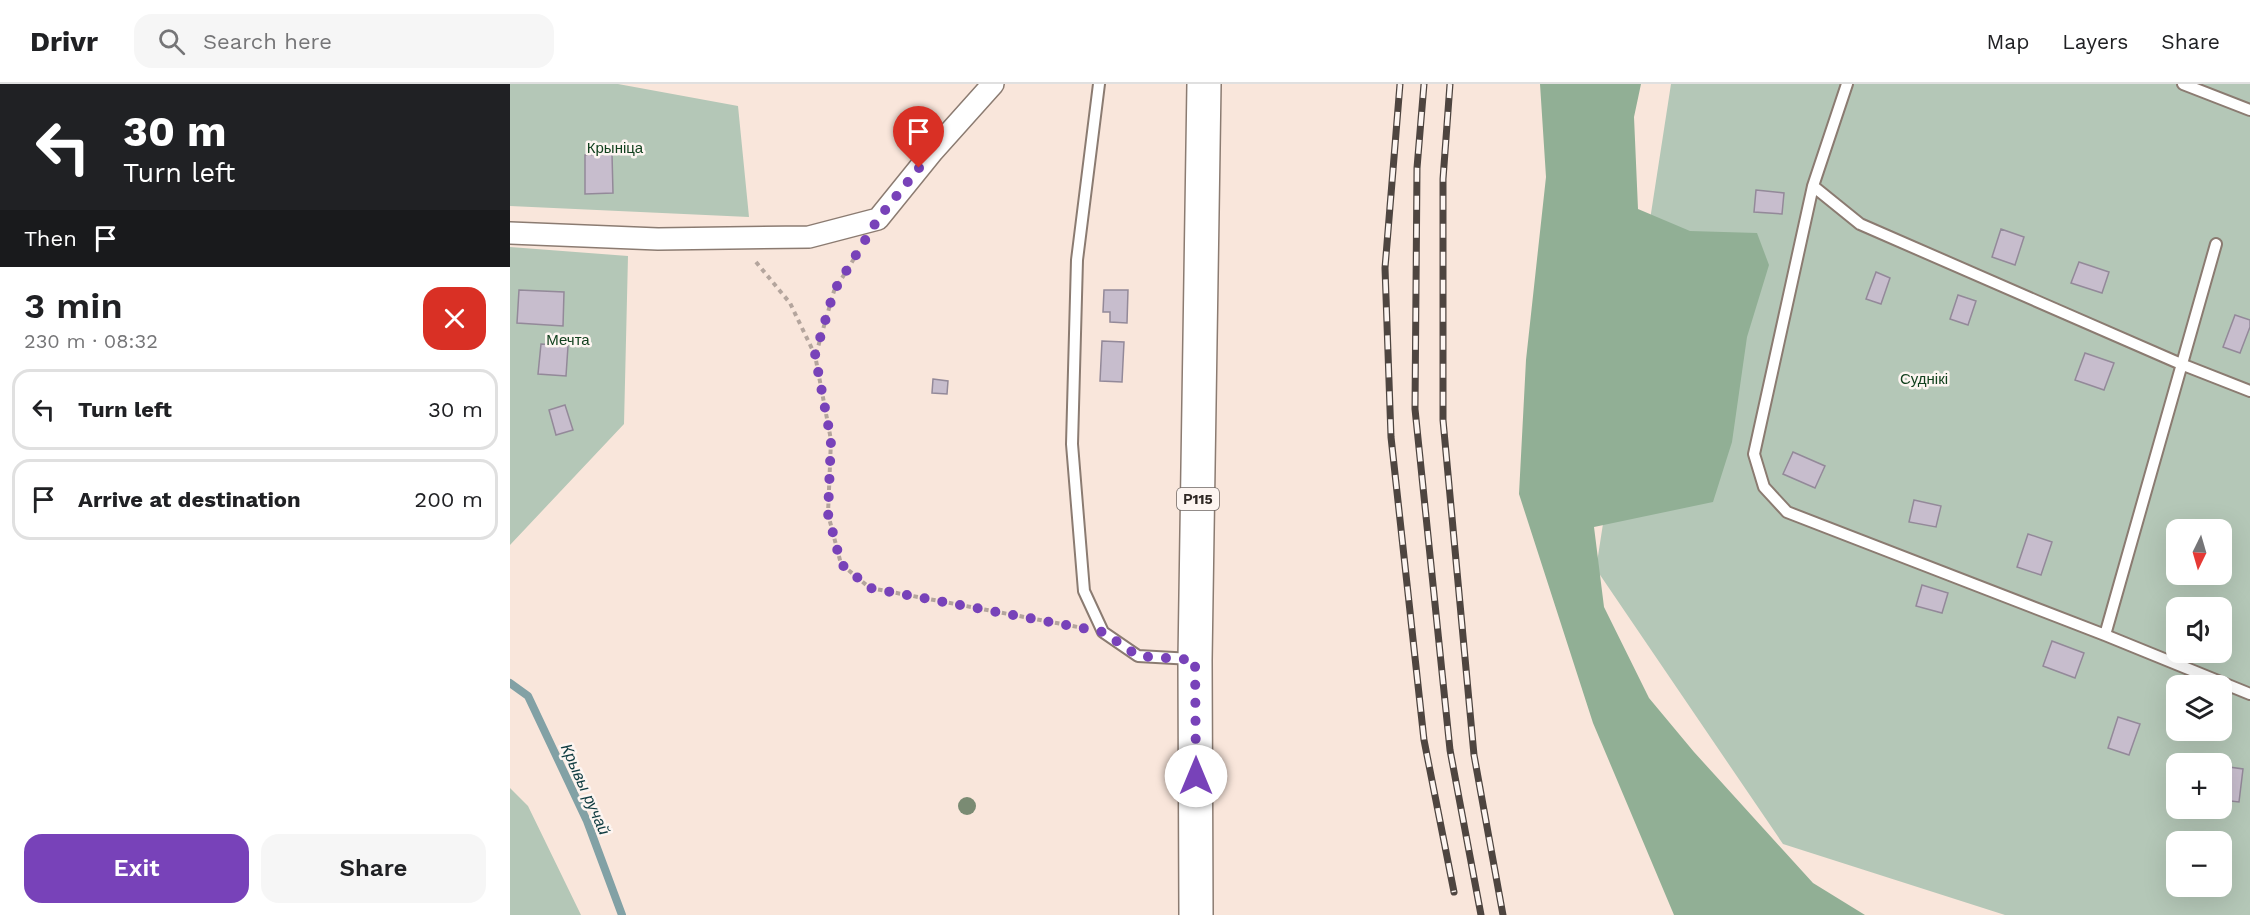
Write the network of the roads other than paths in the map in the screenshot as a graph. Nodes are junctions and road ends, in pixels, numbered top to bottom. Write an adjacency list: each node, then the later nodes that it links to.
1 (993, 84): 8 (street)
2 (1099, 84): 13 (lane)
3 (1204, 84): 13 (main road, Р115)
4 (1847, 84): 7 (lane)
5 (2183, 84): 6 (lane)
6 (2250, 110)
7 (1814, 186): 10 (lane); 12 (lane)
8 (510, 234)
9 (2216, 244): 10 (lane)
10 (2181, 364): 11 (lane); 12 (lane)
11 (2250, 391)
12 (2105, 634): 14 (lane)
13 (1195, 660): 15 (main road, Р115)
14 (2250, 694)
15 (1196, 915)

